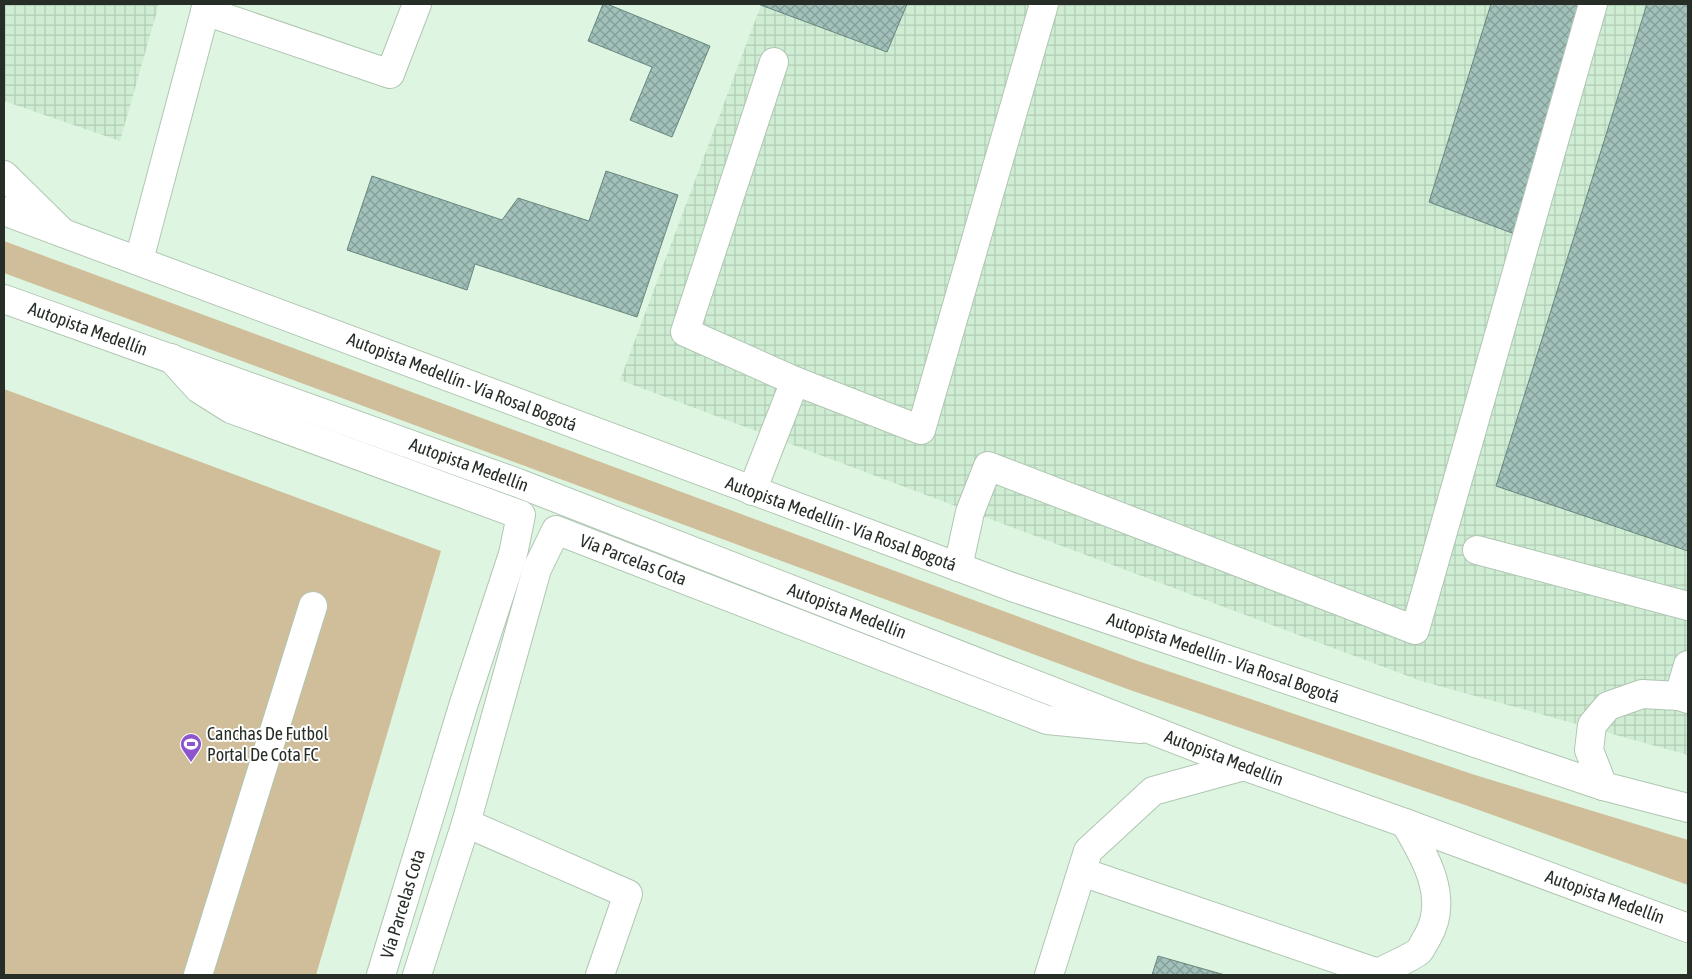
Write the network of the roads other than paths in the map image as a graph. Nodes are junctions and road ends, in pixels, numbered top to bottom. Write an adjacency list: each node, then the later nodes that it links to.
1 (417, 4): 4 (main road)
2 (1044, 4): 12 (main road)
3 (1593, 4): 17 (main road)
4 (206, 7): 9 (main road)
5 (774, 62): 12 (main road)
6 (4, 175): 8 (main road)
7 (4, 211): 8 (main road, Autopista Medellín - Vía Rosal Bogotá)
8 (64, 233): 9 (main road, Autopista Medellín - Vía Rosal Bogotá)
9 (139, 260): 13 (main road, Autopista Medellín - Vía Rosal Bogotá)
10 (4, 299): 11 (main road, Autopista Medellín)
11 (171, 358): 14 (main road); 22 (main road, Autopista Medellín)
12 (795, 381): 13 (main road)
13 (752, 491): 17 (main road, Autopista Medellín - Vía Rosal Bogotá)
14 (521, 515): 15 (main road); 31 (main road, Vía Parcelas Cota)
15 (556, 530): 22 (main road, Vía Parcelas Cota); 26 (main road, Vía Parcelas Cota)
16 (1477, 550): 19 (main road)
17 (958, 567): 24 (main road, Autopista Medellín - Vía Rosal Bogotá)
18 (313, 606): 30 (main road)
19 (1688, 606)
20 (1688, 665): 21 (main road)
21 (1684, 697): 24 (main road)
22 (1153, 731): 23 (main road, Autopista Medellín)
23 (1244, 766): 27 (main road, Autopista Medellín); 28 (main road)
24 (1603, 786): 25 (main road, Autopista Medellín - Vía Rosal Bogotá)
25 (1688, 808)
26 (466, 823): 32 (main road, Vía Parcelas Cota); 33 (main road)
27 (1405, 823): 28 (main road); 29 (main road, Autopista Medellín)
28 (1082, 872): 34 (main road)
29 (1688, 928)
30 (198, 975)
31 (381, 975)
32 (418, 975)
33 (600, 975)
34 (1049, 975)

